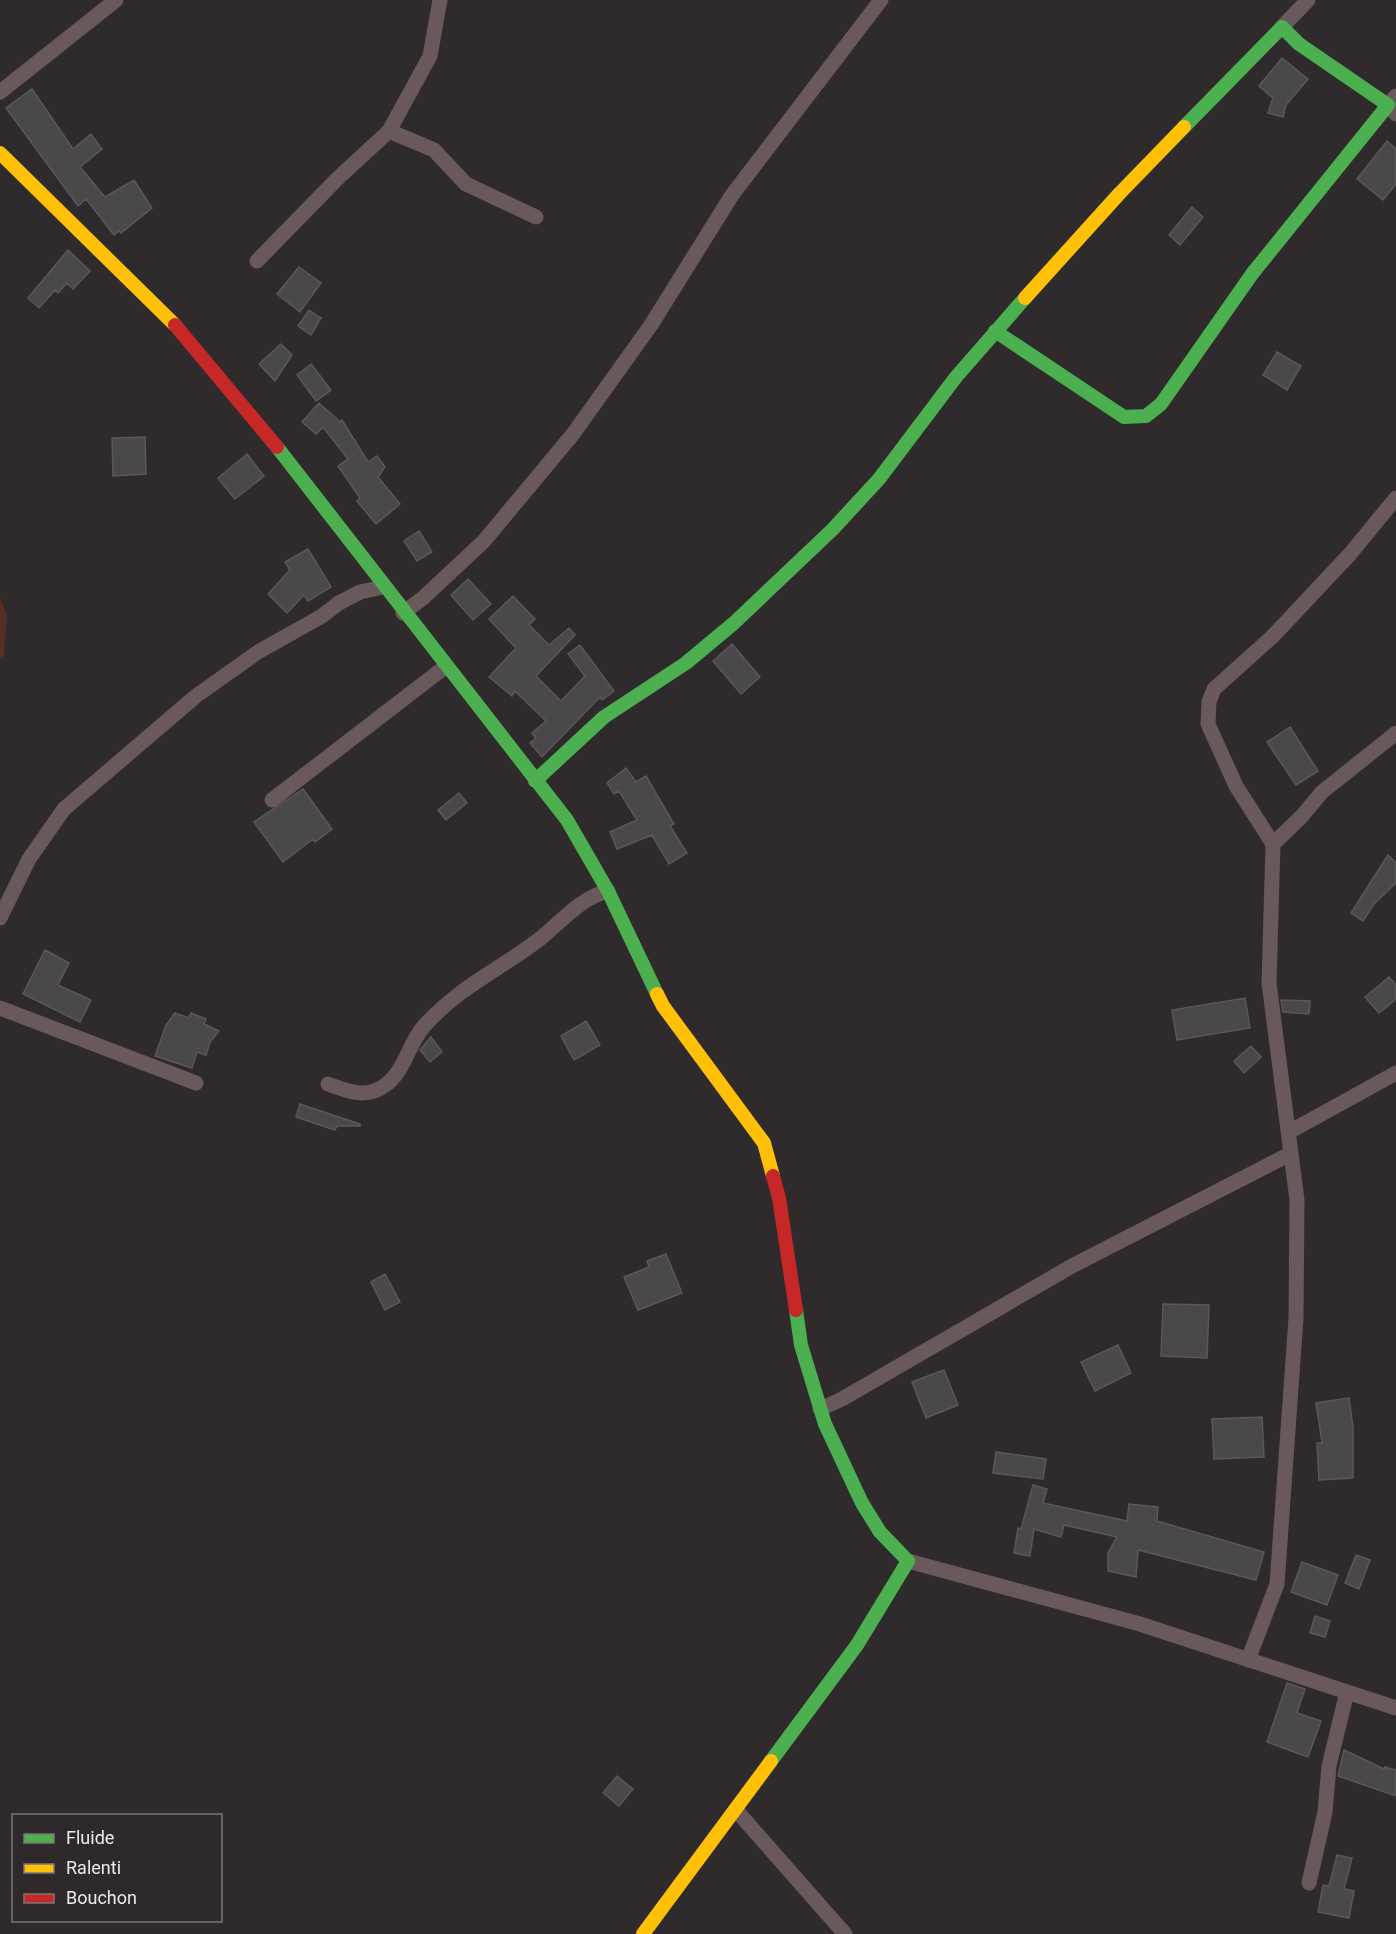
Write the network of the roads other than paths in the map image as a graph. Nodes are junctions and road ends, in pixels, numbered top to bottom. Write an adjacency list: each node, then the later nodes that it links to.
1 (116, 0): 6 (street)
2 (440, 0): 8 (street)
3 (881, 0): 15 (street)
4 (1308, 0): 5 (street)
5 (1282, 27): 7 (main road); 12 (main road)
6 (0, 92)
7 (1393, 105): 12 (main road)
8 (389, 131): 10 (street); 11 (street)
9 (0, 153): 14 (main road)
10 (536, 217)
11 (257, 261)
12 (994, 331): 18 (main road)
13 (1396, 498): 20 (street)
14 (383, 587): 15 (main road); 22 (street)
15 (403, 613): 16 (main road)
16 (445, 667): 18 (main road); 19 (street)
17 (1396, 733): 20 (street)
18 (535, 781): 21 (main road)
19 (272, 800)
20 (1273, 844): 27 (street)
21 (608, 891): 26 (street); 29 (main road)
22 (0, 918)
23 (0, 1008): 25 (street)
24 (1396, 1073): 27 (street)
25 (196, 1083)
26 (328, 1084)
27 (1289, 1132): 28 (street)
28 (1290, 1154): 29 (street); 31 (street)
29 (820, 1409): 30 (main road)
30 (908, 1561): 31 (street); 34 (main road)
31 (1248, 1660): 32 (street)
32 (1347, 1692): 33 (street); 35 (street)
33 (1396, 1708)
34 (736, 1810): 36 (main road); 37 (street)
35 (1309, 1882)
36 (643, 1934)
37 (845, 1934)

